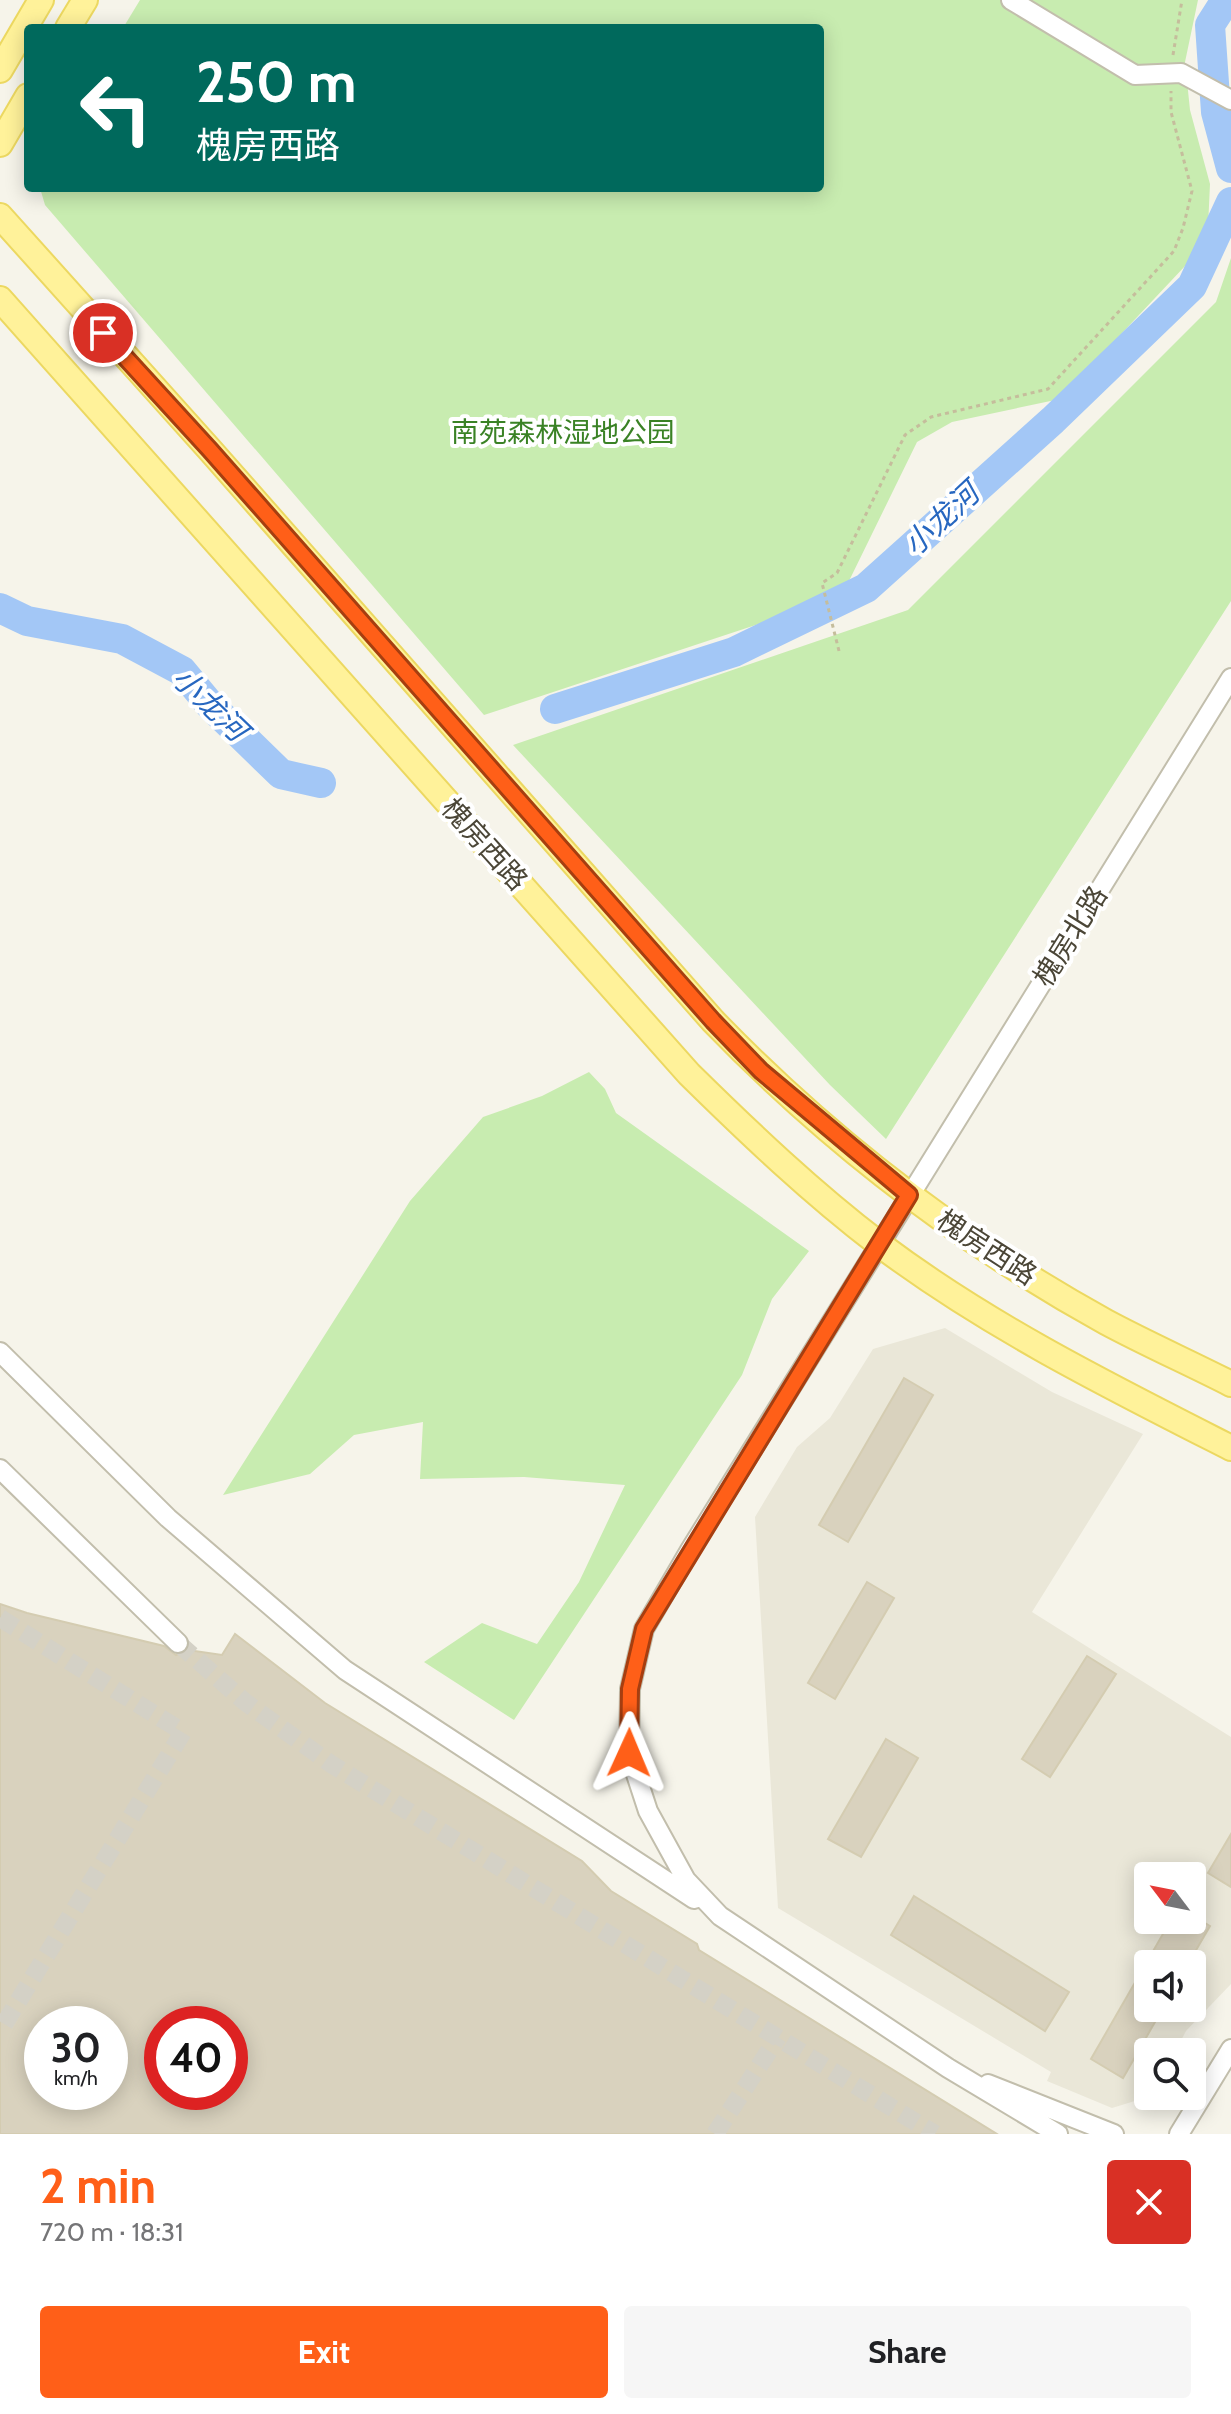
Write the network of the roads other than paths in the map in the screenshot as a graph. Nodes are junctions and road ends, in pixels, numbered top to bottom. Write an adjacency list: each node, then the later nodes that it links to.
1 (41, 0): 4 (main road)
2 (85, 0): 5 (main road)
3 (1011, 0): 8 (street)
4 (27, 24)
5 (70, 24)
6 (24, 29): 7 (main road)
7 (0, 70)
8 (1227, 98)
9 (24, 103): 10 (main road)
10 (0, 144)
11 (0, 216): 14 (main road, 槐房西路)
12 (0, 299): 15 (main road, 槐房西路)
13 (1231, 678): 14 (street, 槐房北路)
14 (909, 1195): 15 (street, 槐房北路); 17 (main road, 槐房西路)
15 (880, 1245): 18 (main road, 槐房西路); 21 (street, 槐房北路)
16 (0, 1352): 21 (street)
17 (1231, 1384)
18 (1231, 1448)
19 (0, 1469): 20 (street)
20 (178, 1643)
21 (720, 1916): 23 (street)
22 (1231, 2049): 26 (street)
23 (948, 2068): 24 (street); 25 (street)
24 (1058, 2134)
25 (1114, 2134)
26 (1179, 2134)

